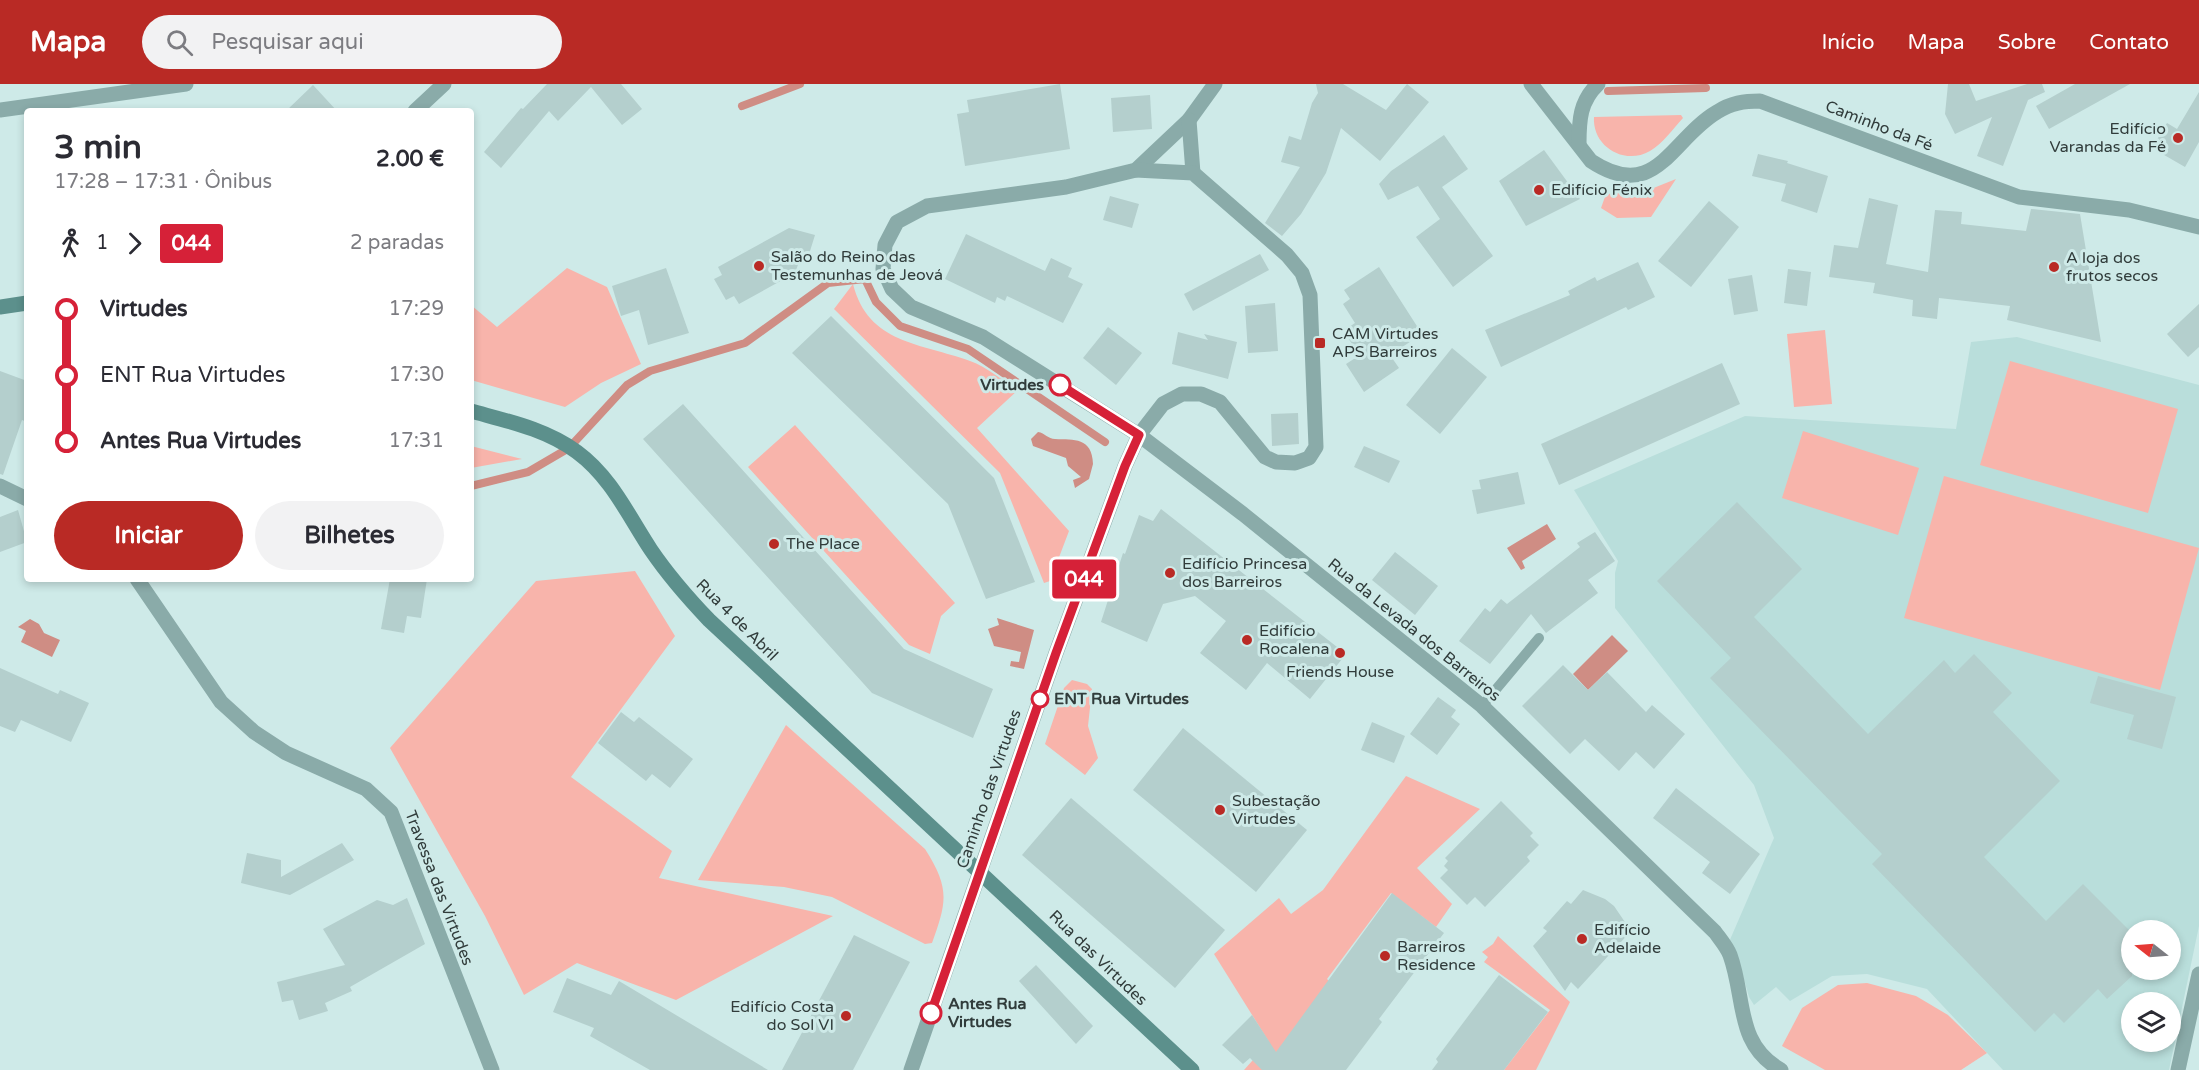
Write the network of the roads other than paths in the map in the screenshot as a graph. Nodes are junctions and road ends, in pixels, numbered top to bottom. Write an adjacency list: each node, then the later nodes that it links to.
1 (186, 84): 7 (street)
2 (444, 84): 6 (street)
3 (1215, 84): 8 (street, Rua da Levada dos Barreiros)
4 (1531, 84): 9 (street, Caminho da Fé)
5 (1598, 84): 9 (street)
6 (418, 108)
7 (0, 110)
8 (1192, 116): 10 (street, Rua da Levada dos Barreiros); 11 (street)
9 (1579, 144): 12 (street, Caminho da Fé)
10 (1136, 170): 11 (street); 16 (street, Rua da Levada dos Barreiros)
11 (1193, 173): 16 (street, Caminho das Virtudes)
12 (2199, 227)
13 (24, 303): 14 (street)
14 (0, 307)
15 (474, 412): 22 (street, Rua 4 de Abril)
16 (1139, 435): 21 (street, Rua da Levada dos Barreiros); 22 (street, Caminho das Virtudes)
17 (0, 486): 18 (street)
18 (24, 498)
19 (139, 582): 24 (street, Travessa das Virtudes)
20 (1539, 638): 21 (lane)
21 (1482, 706): 27 (street, Rua da Levada dos Barreiros)
22 (980, 871): 25 (street, Caminho das Virtudes); 26 (street, Rua das Virtudes)
23 (2199, 974): 28 (street)
24 (492, 1070)
25 (911, 1070)
26 (1192, 1070)
27 (1781, 1070)
28 (2178, 1070)

